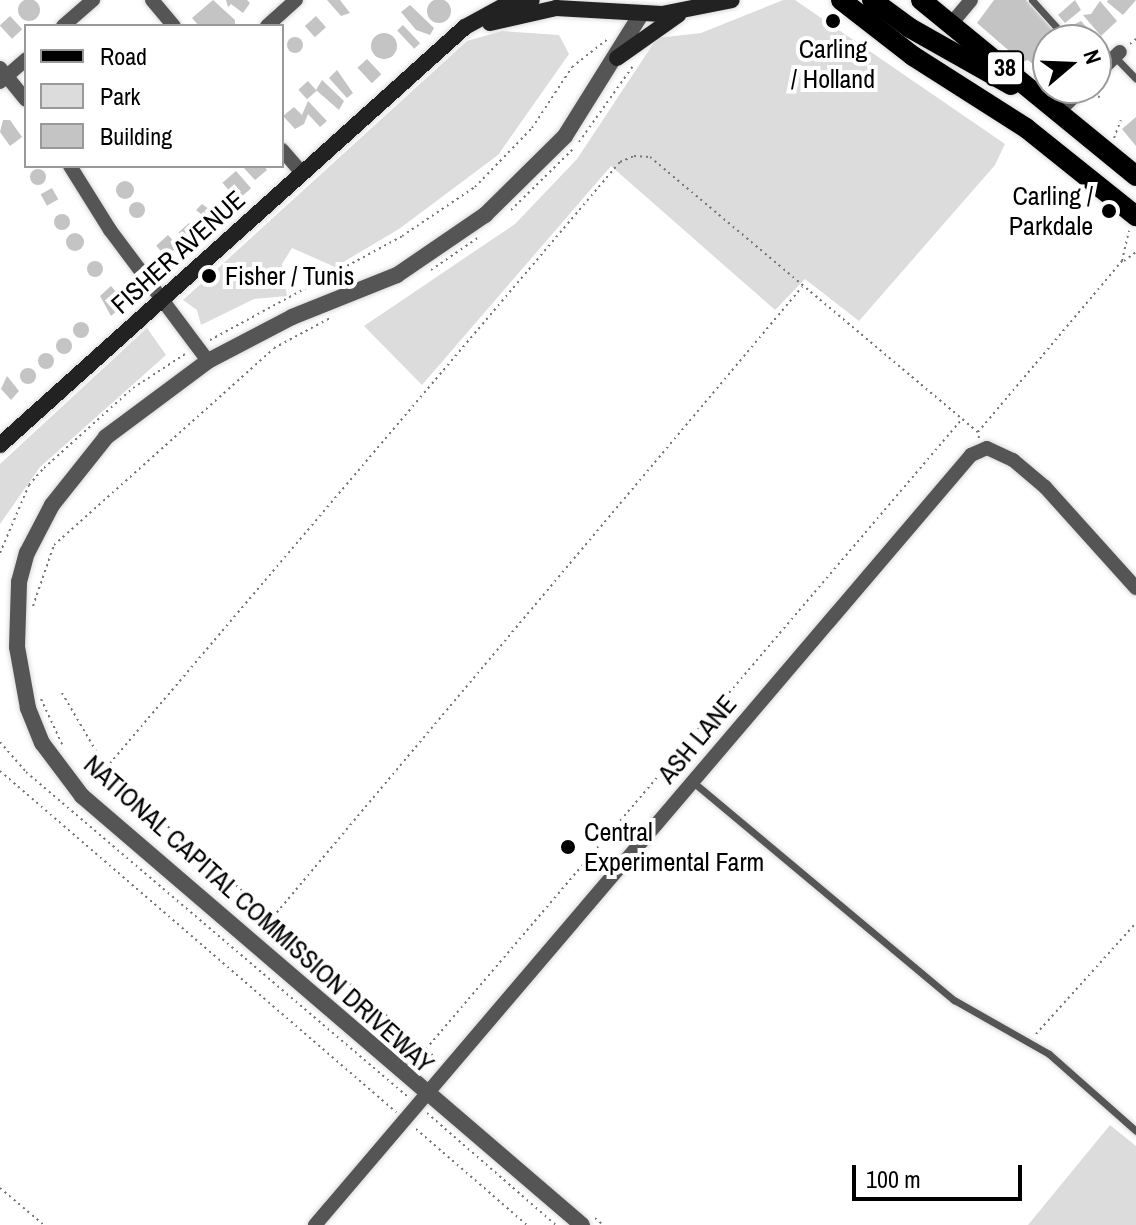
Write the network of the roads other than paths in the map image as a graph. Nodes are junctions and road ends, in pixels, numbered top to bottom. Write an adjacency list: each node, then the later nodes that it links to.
1 (93, 0): 16 (street)
2 (152, 0): 17 (street)
3 (296, 0): 18 (street)
4 (495, 0): 21 (street, FISHER AVENUE)
5 (532, 0): 21 (main road)
6 (552, 0): 13 (main road)
7 (732, 0): 15 (main road)
8 (841, 0): 36 (main road, 38)
9 (872, 0): 31 (main road)
10 (921, 0): 19 (main road, 38)
11 (971, 0): 19 (street)
12 (1032, 0): 20 (lane)
13 (580, 7): 14 (main road); 23 (main road)
14 (645, 7): 15 (main road); 24 (street, NATIONAL CAPITAL COMMISSION DRIVEWAY)
15 (683, 13): 24 (main road)
16 (65, 24)
17 (172, 24)
18 (269, 24)
19 (951, 24): 31 (main road, 38)
20 (1054, 24)
21 (465, 27): 23 (main road, FISHER AVENUE)
22 (1118, 55): 26 (street); 28 (lane)
23 (435, 56): 34 (main road, FISHER AVENUE)
24 (617, 58): 38 (street, NATIONAL CAPITAL COMMISSION DRIVEWAY)
25 (24, 60): 27 (street)
26 (1112, 60)
27 (2, 75): 29 (street)
28 (1136, 79)
29 (24, 98)
30 (1069, 104): 31 (street)
31 (1058, 112): 35 (main road, 38)
32 (284, 152): 34 (street)
33 (71, 168): 37 (street)
34 (302, 173): 37 (main road, FISHER AVENUE)
35 (1136, 176)
36 (1132, 220)
37 (161, 300): 38 (street); 39 (main road, FISHER AVENUE)
38 (208, 361): 42 (street, NATIONAL CAPITAL COMMISSION DRIVEWAY)
39 (0, 445)
40 (1136, 588): 41 (street, ASH LANE)
41 (693, 782): 42 (street, ASH LANE); 43 (lane)
42 (422, 1100): 44 (street, NATIONAL CAPITAL COMMISSION DRIVEWAY); 45 (street, ASH LANE)
43 (1136, 1131)
44 (586, 1220)
45 (315, 1225)

